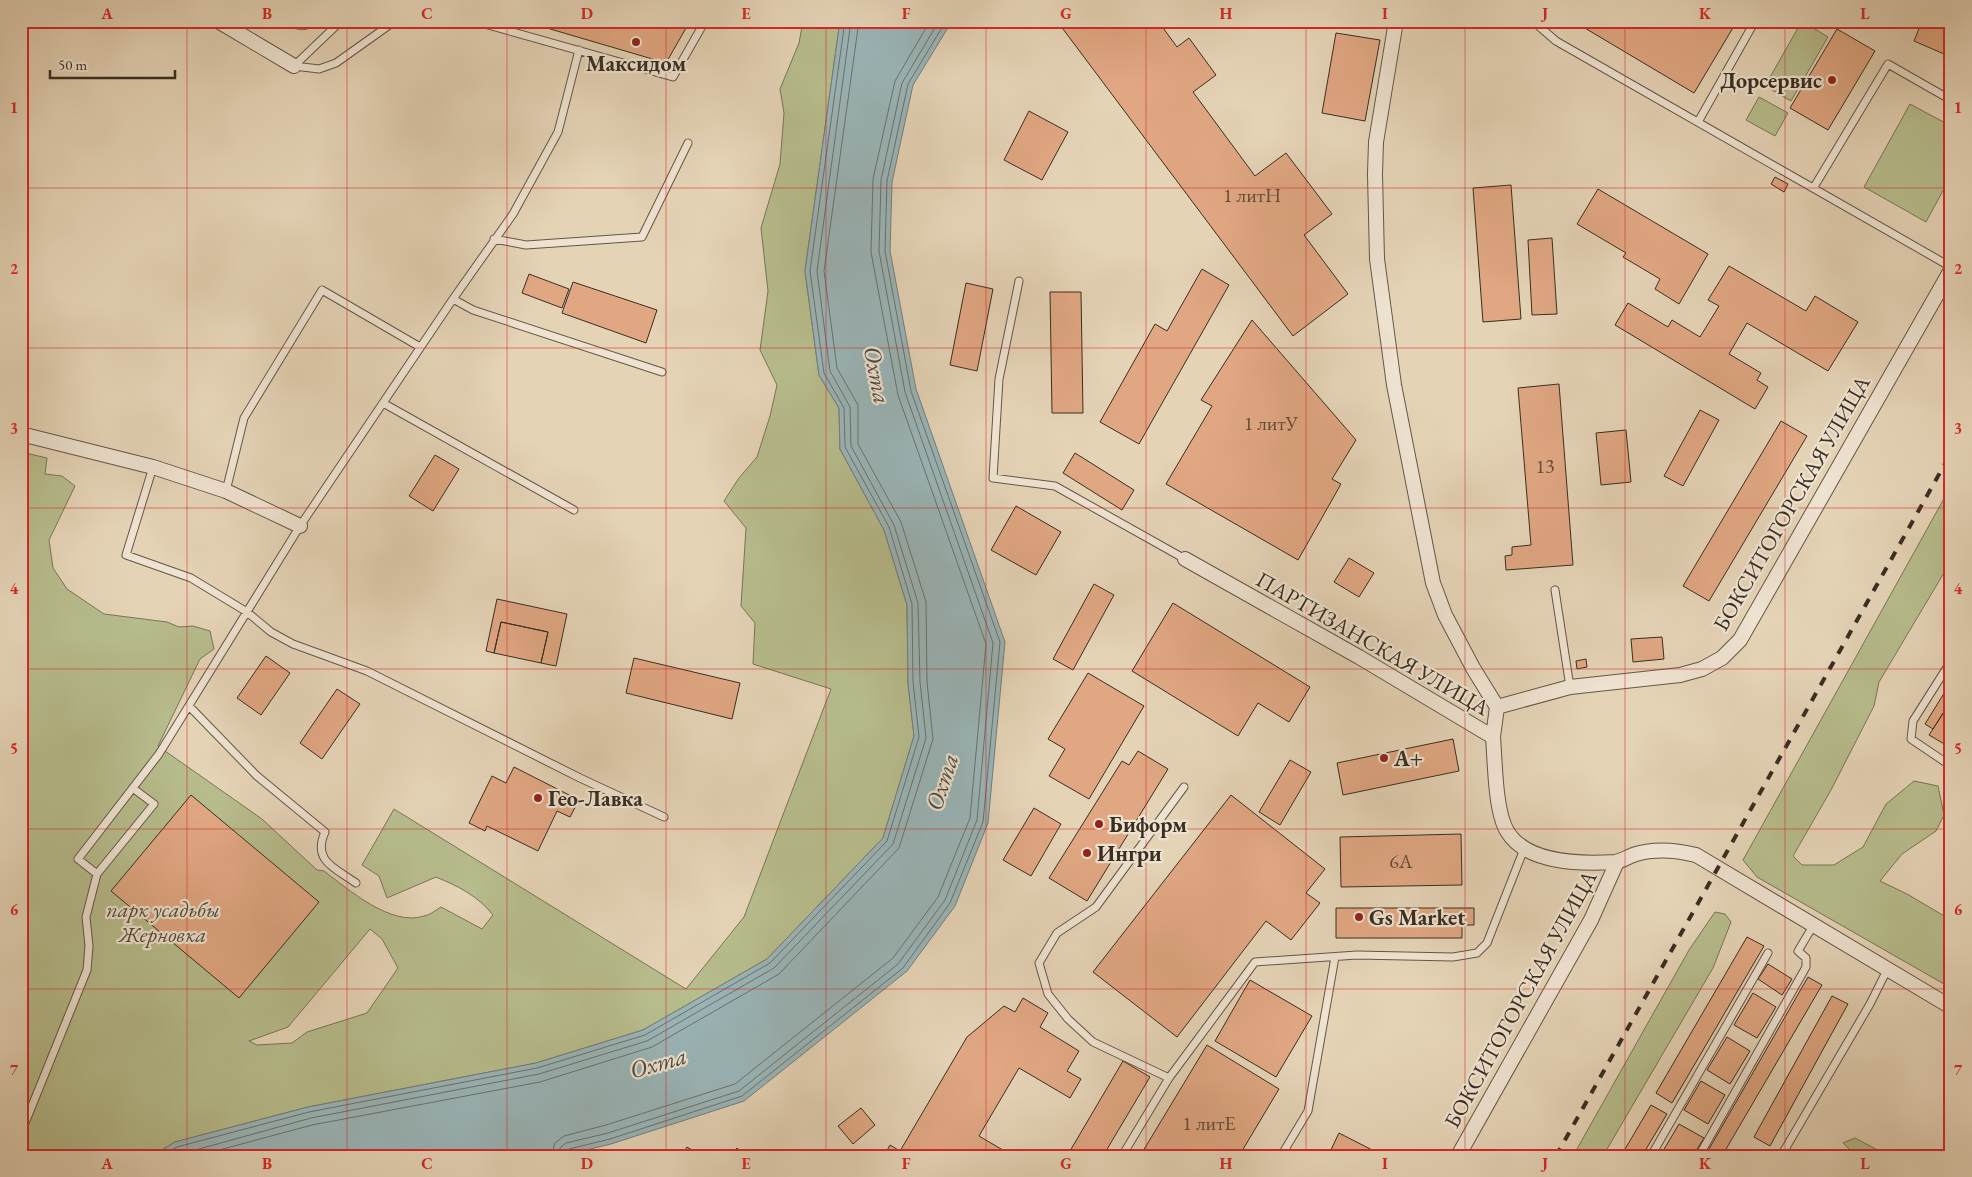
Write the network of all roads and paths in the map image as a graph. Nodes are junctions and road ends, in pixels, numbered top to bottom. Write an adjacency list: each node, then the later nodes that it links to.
1 (218, 21): 10 (street)
2 (341, 21): 10 (lane)
3 (395, 21): 10 (lane)
4 (474, 21): 9 (lane)
5 (706, 21): 9 (lane)
6 (1396, 21): 33 (street)
7 (1533, 21): 12 (lane)
8 (1755, 21): 12 (lane)
9 (579, 50): 15 (lane)
10 (294, 66)
11 (1951, 100): 14 (lane)
12 (1698, 122): 14 (lane)
13 (688, 143): 15 (lane)
14 (1814, 187): 16 (lane)
15 (494, 239): 18 (lane)
16 (1951, 268): 31 (street, БОКСИТОГОРСКАЯ УЛИЦА)
17 (1019, 281): 27 (lane)
18 (453, 299): 19 (lane); 20 (lane)
19 (420, 347): 21 (lane); 24 (lane)
20 (662, 372)
21 (383, 403): 25 (lane); 26 (lane)
22 (21, 434): 23 (street)
23 (153, 467): 24 (street); 29 (lane)
24 (226, 491): 26 (street)
25 (574, 510)
26 (300, 526): 29 (lane)
27 (1184, 559): 34 (street, ПАРТИЗАНСКАЯ УЛИЦА)
28 (1554, 590): 31 (lane)
29 (247, 612): 32 (lane); 38 (lane)
30 (1951, 661): 35 (lane)
31 (1570, 687): 33 (street, БОКСИТОГОРСКАЯ УЛИЦА)
32 (189, 706): 37 (lane); 42 (lane)
33 (1497, 707): 34 (street)
34 (1493, 737): 39 (street, ПАРТИЗАНСКАЯ УЛИЦА)
35 (1951, 766)
36 (1184, 787): 48 (lane)
37 (134, 789): 41 (lane); 41 (lane)
38 (664, 817)
39 (1524, 849): 40 (street, ПАРТИЗАНСКАЯ УЛИЦА); 45 (lane)
40 (1617, 862): 43 (street, ПАРТИЗАНСКАЯ УЛИЦА); 52 (street, БОКСИТОГОРСКАЯ УЛИЦА)
41 (97, 874): 49 (lane)
42 (356, 883)
43 (1813, 926): 46 (street, ПАРТИЗАНСКАЯ УЛИЦА); 54 (lane)
44 (1768, 953): 53 (lane)
45 (1335, 957): 48 (lane); 51 (lane)
46 (1887, 970): 47 (street, ПАРТИЗАНСКАЯ УЛИЦА); 55 (lane)
47 (1951, 1007)
48 (1169, 1078): 50 (lane)
49 (21, 1133)
50 (1122, 1156)
51 (1281, 1156)
52 (1458, 1156)
53 (1651, 1156)
54 (1700, 1156)
55 (1781, 1156)

